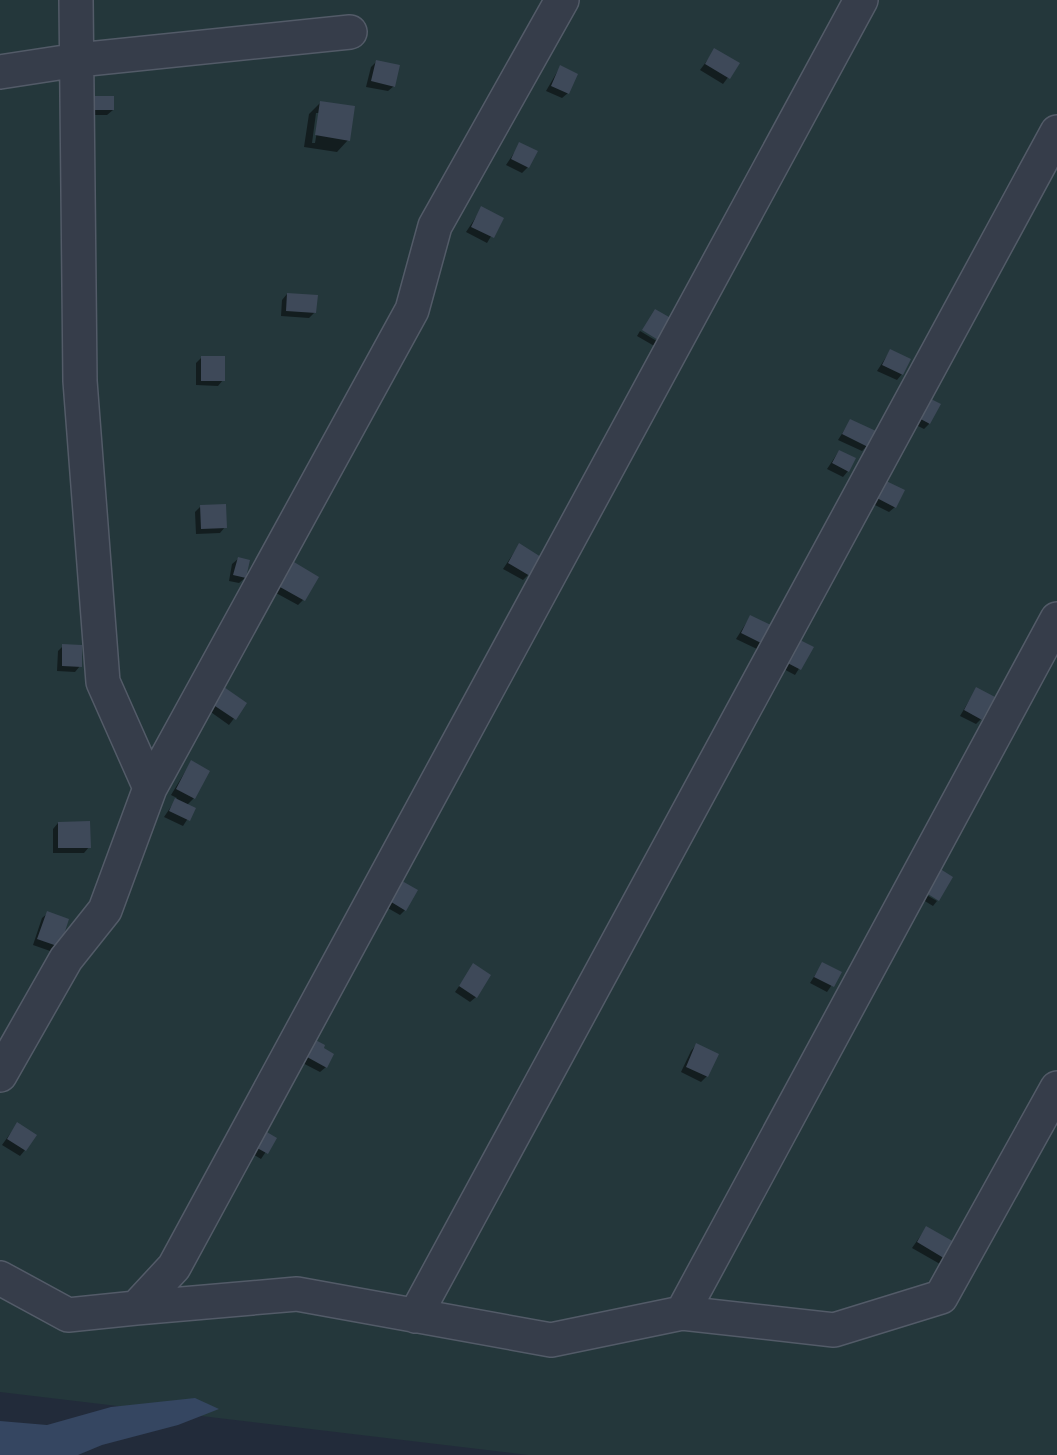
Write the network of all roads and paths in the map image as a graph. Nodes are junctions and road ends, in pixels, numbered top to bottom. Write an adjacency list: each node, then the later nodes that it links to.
1 (76, 0): 5 (lane)
2 (562, 0): 9 (lane)
3 (861, 0): 13 (lane)
4 (350, 32): 5 (lane)
5 (78, 60): 6 (lane); 9 (lane)
6 (0, 72)
7 (1057, 132): 15 (lane)
8 (1057, 620): 14 (lane)
9 (150, 788): 10 (lane)
10 (0, 1075)
11 (1057, 1088): 14 (lane)
12 (0, 1278): 13 (lane)
13 (136, 1308): 15 (lane)
14 (682, 1313): 15 (lane)
15 (415, 1316)

